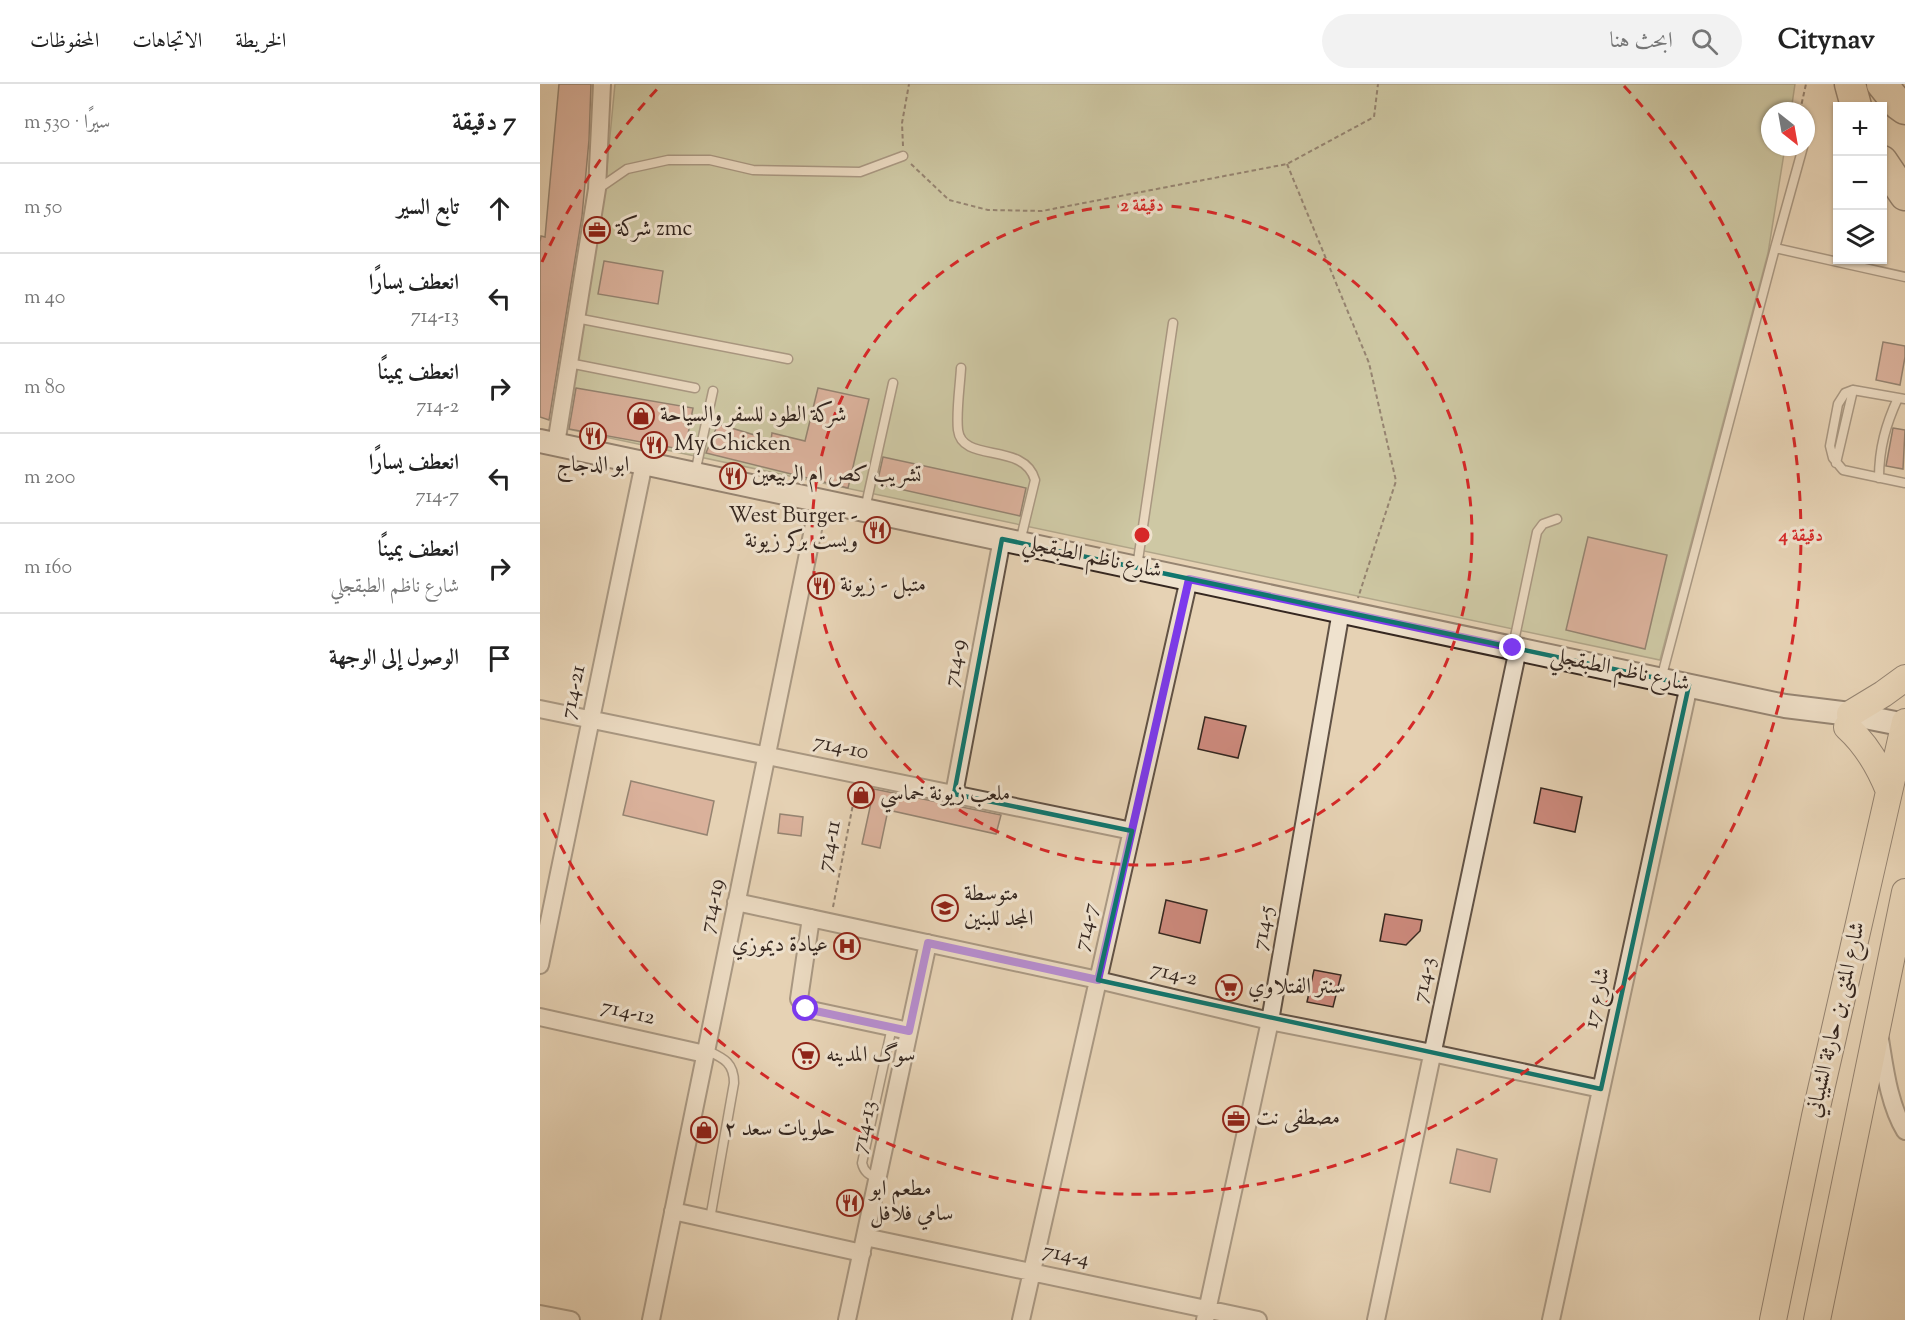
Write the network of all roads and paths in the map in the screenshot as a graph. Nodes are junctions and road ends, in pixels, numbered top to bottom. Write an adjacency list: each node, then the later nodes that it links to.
1 (602, 84): 14 (street)
2 (909, 84): 10 (path)
3 (1378, 84): 12 (path)
4 (1806, 84): 7 (path)
5 (1850, 84): 8 (highway)
6 (1882, 84): 9 (highway)
7 (1802, 102)
8 (1855, 102)
9 (1905, 109)
10 (903, 156): 12 (path); 14 (lane)
11 (1801, 156): 16 (lane)
12 (1287, 164): 38 (path)
13 (1887, 169): 15 (highway)
14 (597, 189): 18 (street)
15 (1905, 195)
16 (1775, 248): 17 (lane); 41 (lane)
17 (1905, 277)
18 (576, 318): 20 (lane); 21 (street)
19 (1173, 323): 36 (lane)
20 (788, 359)
21 (569, 363): 24 (lane); 27 (street)
22 (961, 368): 35 (lane)
23 (893, 383): 33 (lane)
24 (695, 388)
25 (713, 391): 29 (lane)
26 (1902, 399): 30 (lane); 30 (lane)
27 (548, 442): 28 (main road, شارع ناظم الطبقجلي)
28 (644, 463): 29 (main road, شارع ناظم الطبقجلي); 44 (street, 714-21)
29 (695, 474): 32 (main road, شارع ناظم الطبقجلي)
30 (1879, 478): 31 (lane)
31 (1905, 483)
32 (819, 500): 33 (main road, شارع ناظم الطبقجلي); 47 (street, 714-19)
33 (864, 510): 35 (main road, شارع ناظم الطبقجلي)
34 (1557, 519): 39 (lane)
35 (1011, 541): 36 (main road, شارع ناظم الطبقجلي); 50 (street, 714-9)
36 (1137, 568): 37 (main road, شارع ناظم الطبقجلي)
37 (1189, 579): 38 (main road, شارع ناظم الطبقجلي); 51 (street, 714-7)
38 (1347, 612): 39 (main road, شارع ناظم الطبقجلي); 60 (street, 714-5)
39 (1515, 648): 41 (main road, شارع ناظم الطبقجلي); 65 (street, 714-3)
40 (1905, 678): 45 (main road)
41 (1661, 679): 42 (main road, شارع ناظم الطبقجلي)
42 (1689, 685): 45 (main road, شارع ناظم الطبقجلي); 66 (street, شارع 17)
43 (540, 709): 44 (street, 714-10)
44 (591, 720): 47 (street, 714-10); 57 (street, 714-21)
45 (1848, 721): 46 (main road, شارع ناظم الطبقجلي); 49 (main road)
46 (1904, 731): 49 (main road, شارع المثنى بن حارثة الشيباني)
47 (766, 755): 48 (street, 714-10); 53 (street, 714-19)
48 (859, 775): 50 (street, 714-10); 55 (path, 714-11)
49 (1889, 791): 82 (main road, شارع المثنى بن حارثة الشيباني)
50 (954, 794): 51 (street, 714-10)
51 (1132, 831): 58 (street, 714-7)
52 (1905, 892): 61 (main road, شارع المثنى بن حارثة الشيباني)
53 (736, 902): 54 (street, 714-2); 64 (street, 714-19)
54 (811, 918): 55 (street, 714-2); 62 (street)
55 (831, 922): 56 (street, 714-2)
56 (928, 943): 58 (street, 714-2); 63 (street, 714-13)
57 (540, 965)
58 (1098, 980): 60 (street, 714-2); 72 (street, 714-7)
59 (540, 1017): 64 (street, 714-12)
60 (1270, 1021): 65 (street, 714-2); 74 (street, 714-5)
61 (1878, 1025): 67 (street); 83 (main road, شارع المثنى بن حارثة الشيباني)
62 (892, 1027): 63 (street); 68 (lane)
63 (909, 1031): 68 (street, 714-13)
64 (706, 1052): 69 (street, 714-19); 70 (lane)
65 (1432, 1053): 66 (street, 714-2); 80 (street, 714-3)
66 (1601, 1089): 81 (street, شارع 17)
67 (1905, 1131)
68 (877, 1178): 71 (street, 714-13)
69 (673, 1211): 70 (street, 714-4); 76 (street, 714-19)
70 (710, 1219): 71 (street, 714-4)
71 (863, 1245): 72 (street, 714-4); 77 (street, 714-13)
72 (1032, 1272): 74 (street, 714-4); 78 (street, 714-7)
73 (540, 1314): 75 (street)
74 (1207, 1315): 79 (street, 714-4)
75 (571, 1320)
76 (651, 1320)
77 (847, 1320)
78 (1021, 1320)
79 (1258, 1320)
80 (1376, 1320)
81 (1551, 1320)
82 (1773, 1320)
83 (1817, 1320)

